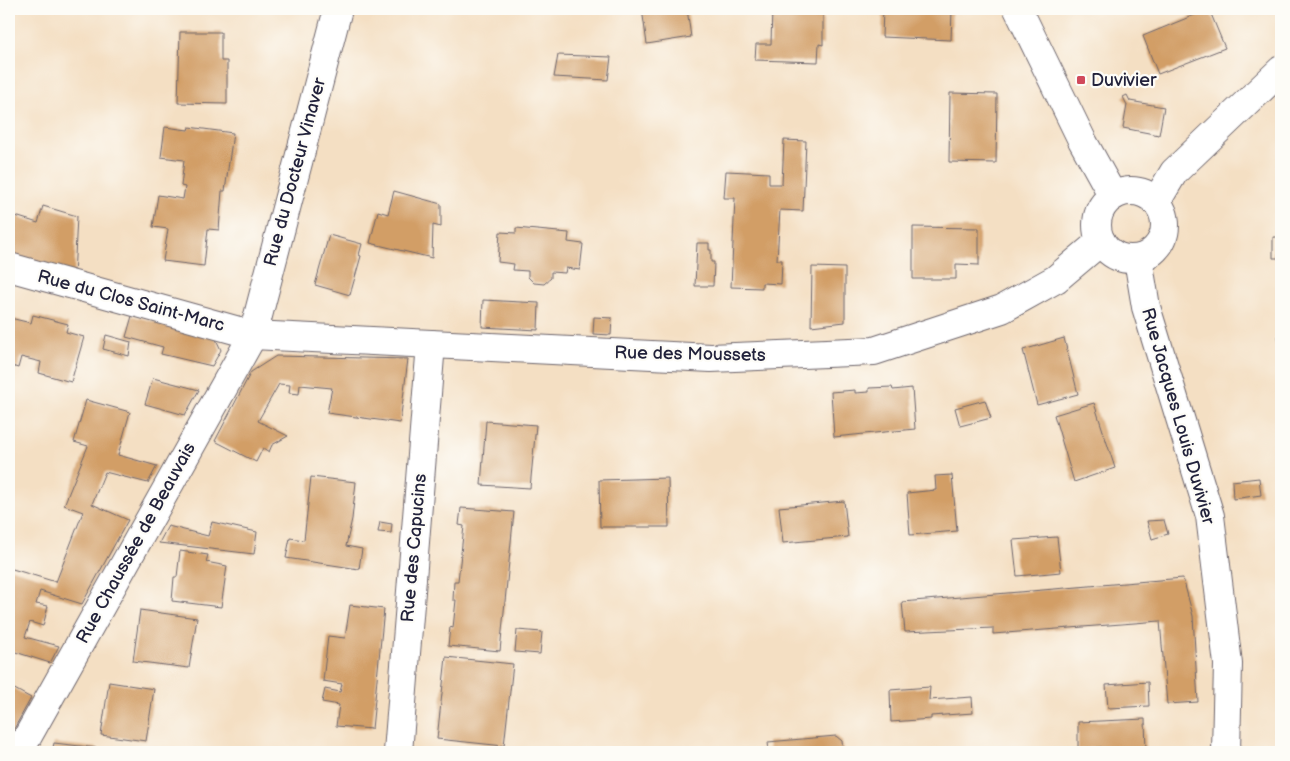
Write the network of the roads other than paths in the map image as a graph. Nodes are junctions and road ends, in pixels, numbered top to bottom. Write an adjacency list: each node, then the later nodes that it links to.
1 (338, 9): 9 (street, Rue du Docteur Vinaver)
2 (1018, 9): 4 (street)
3 (1281, 70): 5 (street)
4 (1113, 196): 5 (street); 6 (street)
5 (1156, 202): 7 (street)
6 (1100, 241): 7 (street); 10 (street, Rue des Moussets)
7 (1138, 259): 13 (street, Rue Jacques Louis Duvivier)
8 (9, 267): 9 (street, Rue du Clos Saint-Marc)
9 (253, 335): 10 (street, Rue des Moussets); 11 (street, Rue Chaussée de Beauvais)
10 (431, 344): 12 (street, Rue des Capucins)
11 (19, 752)
12 (398, 752)
13 (1226, 752)

